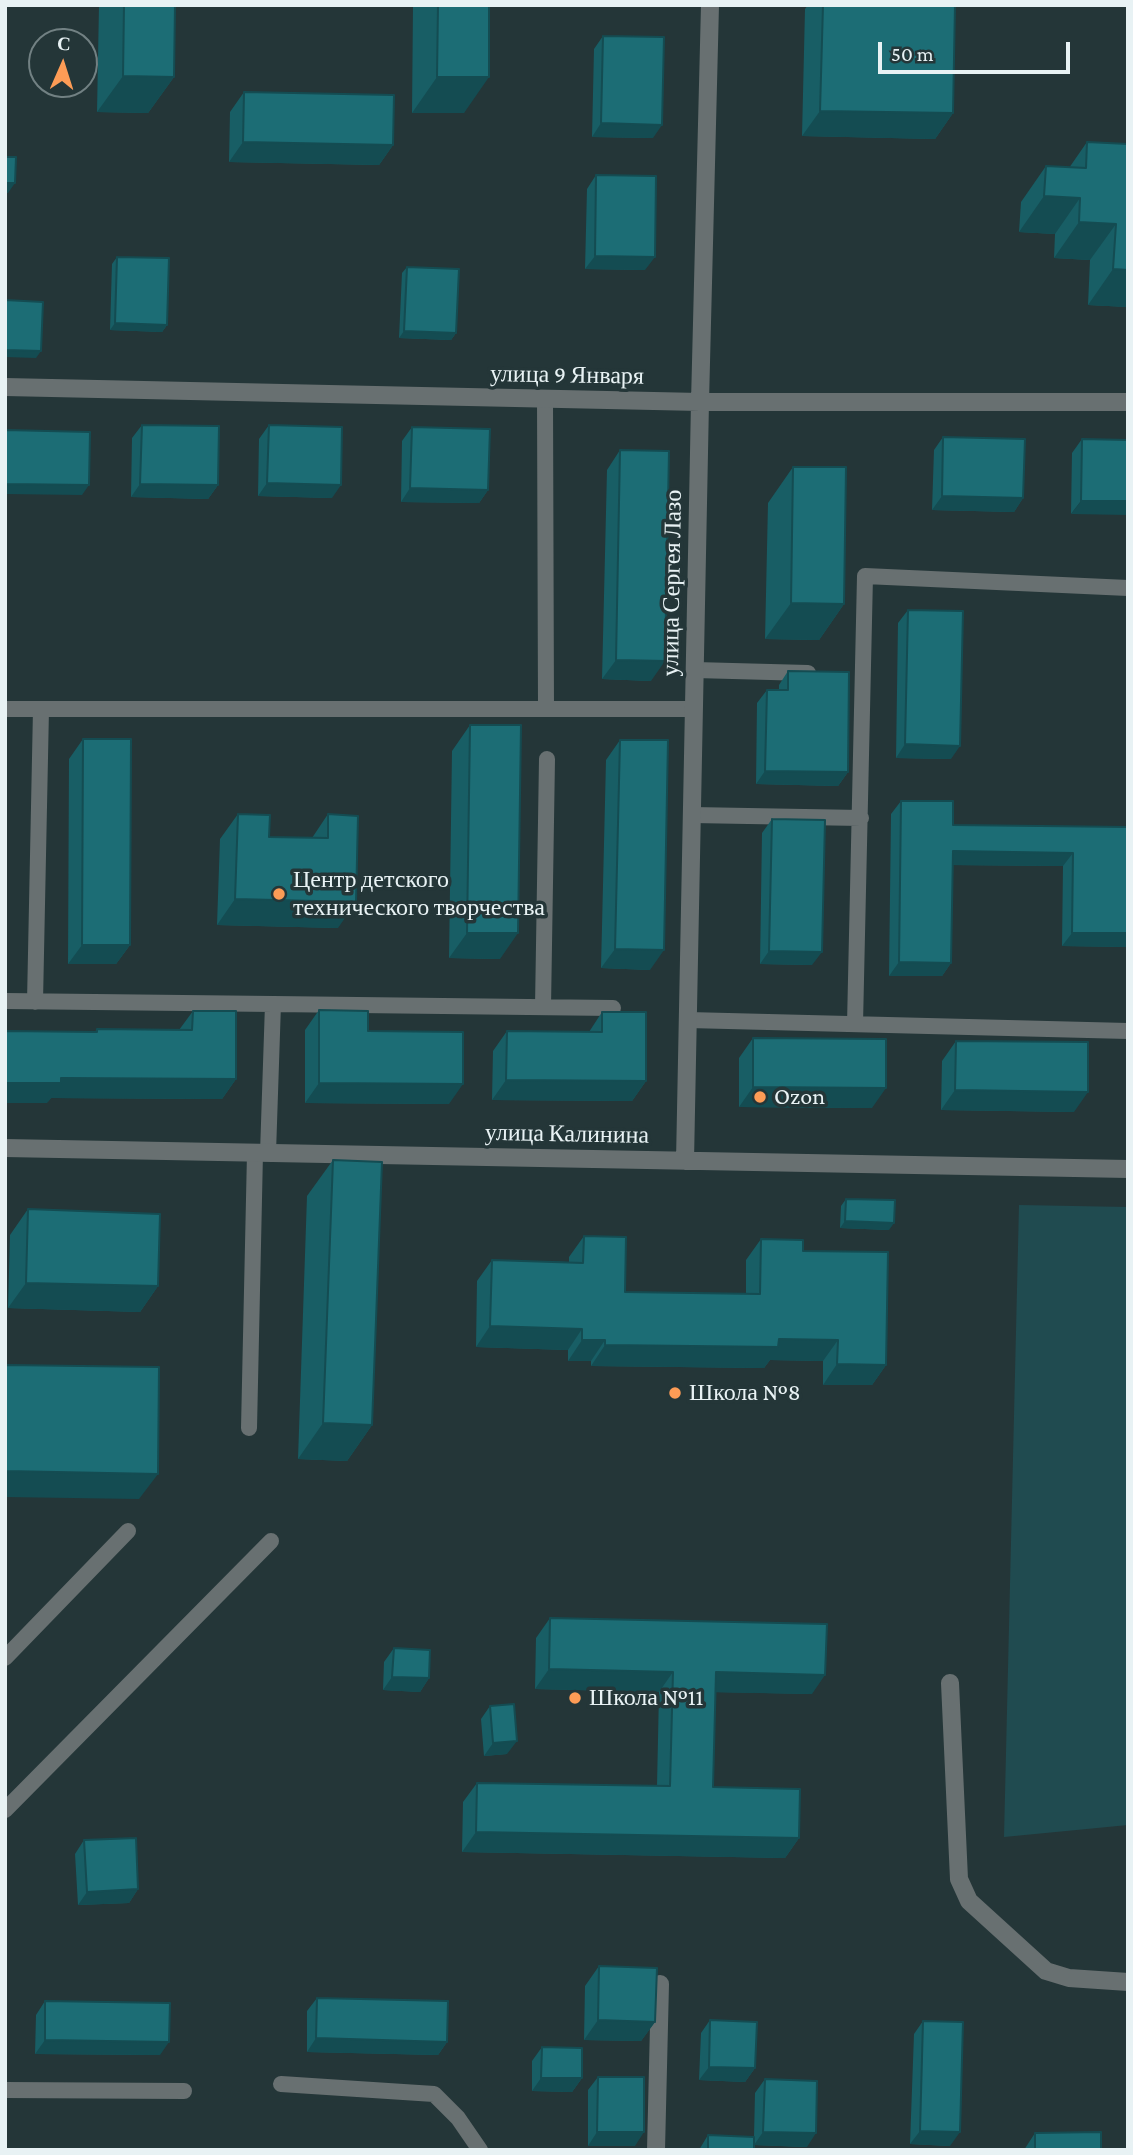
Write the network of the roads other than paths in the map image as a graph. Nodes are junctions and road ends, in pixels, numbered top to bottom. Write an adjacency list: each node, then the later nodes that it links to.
1 (710, 5): 4 (street, улица Сергея Лазо)
2 (5, 387): 3 (street, улица 9 Января)
3 (545, 399): 4 (street, улица 9 Января); 11 (lane)
4 (700, 402): 5 (street, улица 9 Января); 7 (street, улица Сергея Лазо)
5 (1128, 402)
6 (1128, 588): 15 (lane)
7 (695, 670): 8 (lane); 12 (street, улица Сергея Лазо)
8 (825, 674)
9 (5, 709): 10 (lane)
10 (41, 709): 11 (lane); 17 (lane)
11 (546, 709): 12 (lane)
12 (694, 709): 14 (street, улица Сергея Лазо)
13 (547, 759): 19 (lane)
14 (692, 815): 15 (lane); 21 (street, улица Сергея Лазо)
15 (861, 818): 22 (lane)
16 (5, 1001): 17 (lane)
17 (35, 1002): 18 (lane)
18 (273, 1004): 19 (lane); 25 (lane)
19 (542, 1007): 20 (lane)
20 (613, 1008)
21 (688, 1020): 22 (lane); 26 (street, улица Сергея Лазо)
22 (855, 1024): 23 (lane)
23 (1128, 1031)
24 (5, 1149): 25 (street, улица Калинина)
25 (261, 1153): 26 (street, улица Калинина); 28 (lane)
26 (685, 1161): 27 (street, улица Калинина)
27 (1128, 1169)
28 (249, 1428)
29 (128, 1531): 31 (lane)
30 (271, 1541): 33 (lane)
31 (5, 1658)
32 (950, 1683): 34 (street)
33 (5, 1810)
34 (1128, 1982)
35 (660, 1984): 40 (street)
36 (281, 2084): 39 (lane)
37 (5, 2090): 38 (lane)
38 (184, 2091)
39 (480, 2150)
40 (656, 2150)

